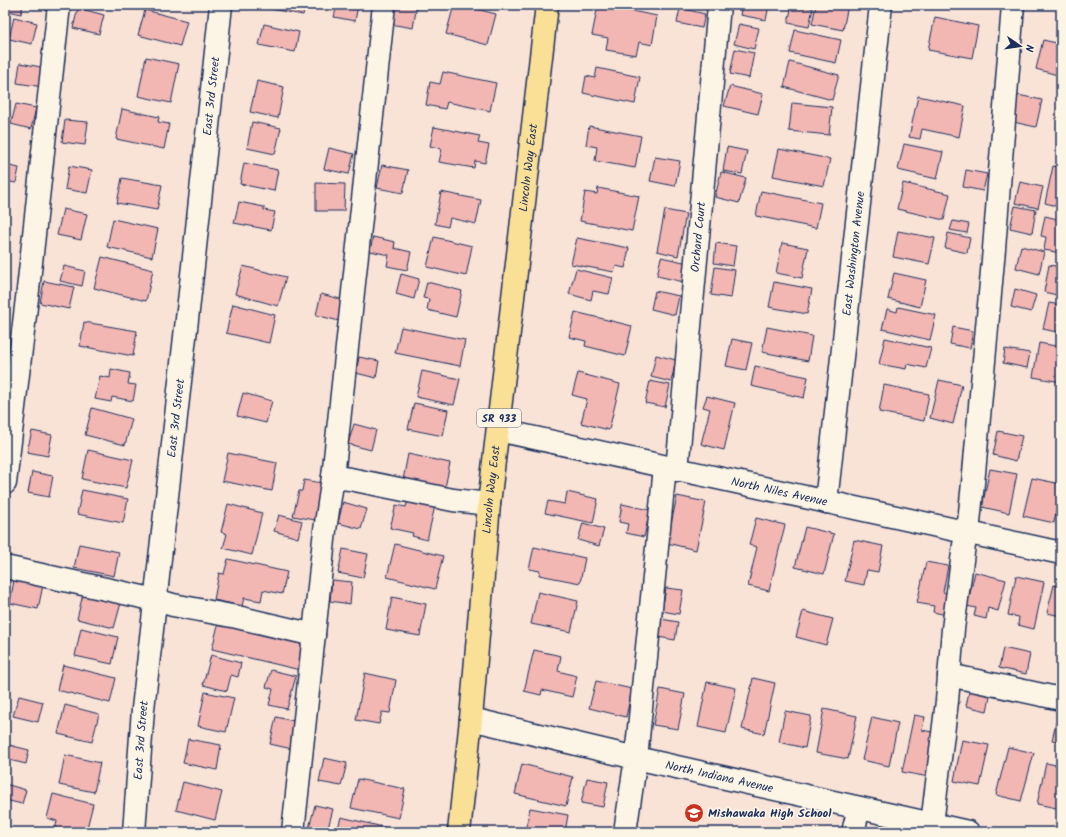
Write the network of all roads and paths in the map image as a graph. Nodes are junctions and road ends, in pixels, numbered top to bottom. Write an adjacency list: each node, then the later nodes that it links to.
1 (59, 5): 11 (street)
2 (221, 5): 17 (street, East 3rd Street)
3 (384, 5): 10 (street)
4 (547, 5): 8 (main road, Lincoln Way East / SR 933)
5 (719, 5): 9 (street, Orchard Court)
6 (881, 5): 12 (street, East Washington Avenue)
7 (1013, 5): 14 (street)
8 (498, 430): 9 (street, North Niles Avenue); 13 (main road, Lincoln Way East / SR 933)
9 (671, 468): 12 (street, North Niles Avenue); 22 (street, Orchard Court)
10 (333, 477): 13 (street); 18 (street)
11 (5, 483)
12 (826, 502): 14 (street, North Niles Avenue)
13 (489, 504): 21 (main road, Lincoln Way East / SR 933)
14 (968, 532): 15 (street, North Niles Avenue); 19 (street)
15 (1061, 553)
16 (5, 567): 17 (street)
17 (156, 600): 18 (street); 26 (street, East 3rd Street)
18 (314, 635): 27 (street)
19 (949, 675): 20 (street); 24 (street)
20 (1061, 699)
21 (471, 718): 22 (street, North Indiana Avenue); 28 (main road, Lincoln Way East / SR 933)
22 (636, 758): 23 (street, North Indiana Avenue); 29 (street, Orchard Court)
23 (859, 808): 25 (street, North Indiana Avenue); 30 (street)
24 (932, 824): 25 (street, North Indiana Avenue); 31 (street, North Indiana Avenue)
25 (909, 826)
26 (134, 832)
27 (293, 832)
28 (459, 832)
29 (625, 832)
30 (853, 832)
31 (968, 832)

